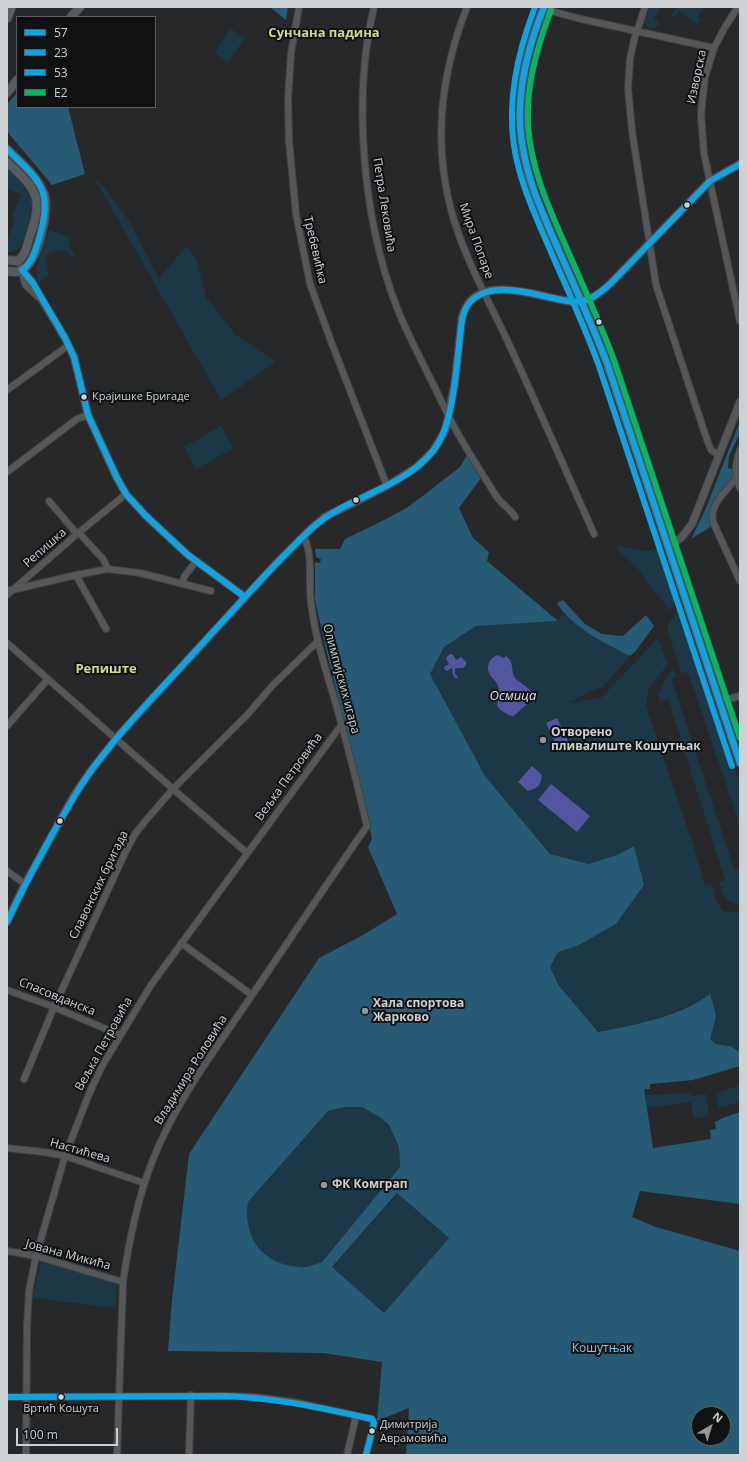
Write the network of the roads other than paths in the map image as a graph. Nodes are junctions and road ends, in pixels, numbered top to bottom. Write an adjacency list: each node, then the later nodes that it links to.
1 (11, 7): 10 (main road)
2 (80, 7): 9 (main road)
3 (299, 7): 36 (street, Требевићка)
4 (374, 7): 31 (street, Петра Лековића)
5 (466, 7): 24 (street, Мира Попаре)
6 (645, 7): 11 (street)
7 (738, 7): 12 (street, Изворска)
8 (543, 8): 11 (street); 25 (main road)
9 (72, 16)
10 (7, 18)
11 (637, 31): 12 (street); 19 (street)
12 (714, 48): 18 (street, Изворска)
13 (16, 81): 14 (main road)
14 (7, 93)
15 (7, 149): 22 (main road)
16 (7, 162): 21 (main road)
17 (740, 164): 18 (street)
18 (710, 181): 19 (street); 26 (street, Изворска)
19 (649, 244): 25 (street); 33 (street)
20 (7, 260): 21 (main road)
21 (18, 260): 22 (street)
22 (22, 270): 23 (main road); 27 (street)
23 (7, 271)
24 (484, 293): 25 (street); 31 (street); 42 (street, Мира Попаре)
25 (582, 301): 44 (main road)
26 (740, 321)
27 (69, 345): 28 (street); 30 (street)
28 (7, 390)
29 (740, 402): 33 (street)
30 (88, 414): 34 (street); 38 (street)
31 (449, 416): 36 (street); 40 (street, Петра Лековића)
32 (740, 450): 35 (street)
33 (719, 455): 44 (street)
34 (7, 472)
35 (736, 478): 37 (street); 48 (street)
36 (386, 486): 43 (street)
37 (740, 488)
38 (126, 494): 41 (street, Репишка); 45 (street)
39 (49, 501): 41 (street)
40 (515, 517)
41 (78, 533): 46 (street, Репишка); 50 (street, Репишка)
42 (594, 534)
43 (303, 536): 53 (street); 55 (street, Олимпијских игара)
44 (668, 546): 59 (main road)
45 (196, 561): 49 (street); 53 (street)
46 (108, 569): 47 (street); 49 (street)
47 (76, 575): 50 (street); 54 (street)
48 (740, 581)
49 (182, 584): 51 (street)
50 (10, 590): 52 (street, Репишка)
51 (211, 591)
52 (7, 595)
53 (245, 597): 62 (street)
54 (106, 629)
55 (318, 641): 60 (street, Олимпијских игара); 64 (street, Славонских бригада)
56 (7, 642): 57 (street)
57 (48, 679): 61 (street); 62 (street)
58 (740, 696): 59 (street)
59 (720, 701): 63 (main road)
60 (342, 724): 65 (street, Олимпијских игара); 66 (street, Вељка Петровића)
61 (7, 726)
62 (116, 739): 64 (street); 68 (street)
63 (740, 763)
64 (173, 789): 66 (street); 73 (street, Славонских бригада)
65 (367, 826): 72 (street, Владимира Роловића)
66 (247, 853): 70 (street, Вељка Петровића)
67 (7, 871): 68 (street)
68 (25, 884): 69 (street)
69 (7, 922)
70 (181, 943): 72 (street); 74 (street, Вељка Петровића)
71 (7, 990): 73 (street, Спасовданска)
72 (252, 995): 78 (street, Владимира Роловића)
73 (54, 1007): 74 (street, Спасовданска); 75 (street, Славонских бригада)
74 (120, 1035): 77 (street, Вељка Петровића)
75 (24, 1079)
76 (7, 1148): 77 (street, Настићева)
77 (65, 1156): 78 (street, Настићева); 80 (street, Вељка Петровића)
78 (144, 1183): 81 (street, Владимира Роловића)
79 (7, 1252): 80 (street, Јована Микића)
80 (36, 1256): 81 (street, Јована Микића); 85 (street, Вељка Петровића)
81 (123, 1282): 83 (street, Владимира Роловића)
82 (192, 1395): 83 (street); 86 (street); 89 (street)
83 (119, 1396): 85 (street); 88 (street, Владимира Роловића)
84 (7, 1397): 85 (street)
85 (27, 1397): 87 (street, Вељка Петровића)
86 (356, 1416): 90 (street); 91 (street)
87 (26, 1455)
88 (117, 1455)
89 (189, 1455)
90 (347, 1455)
91 (366, 1455)

